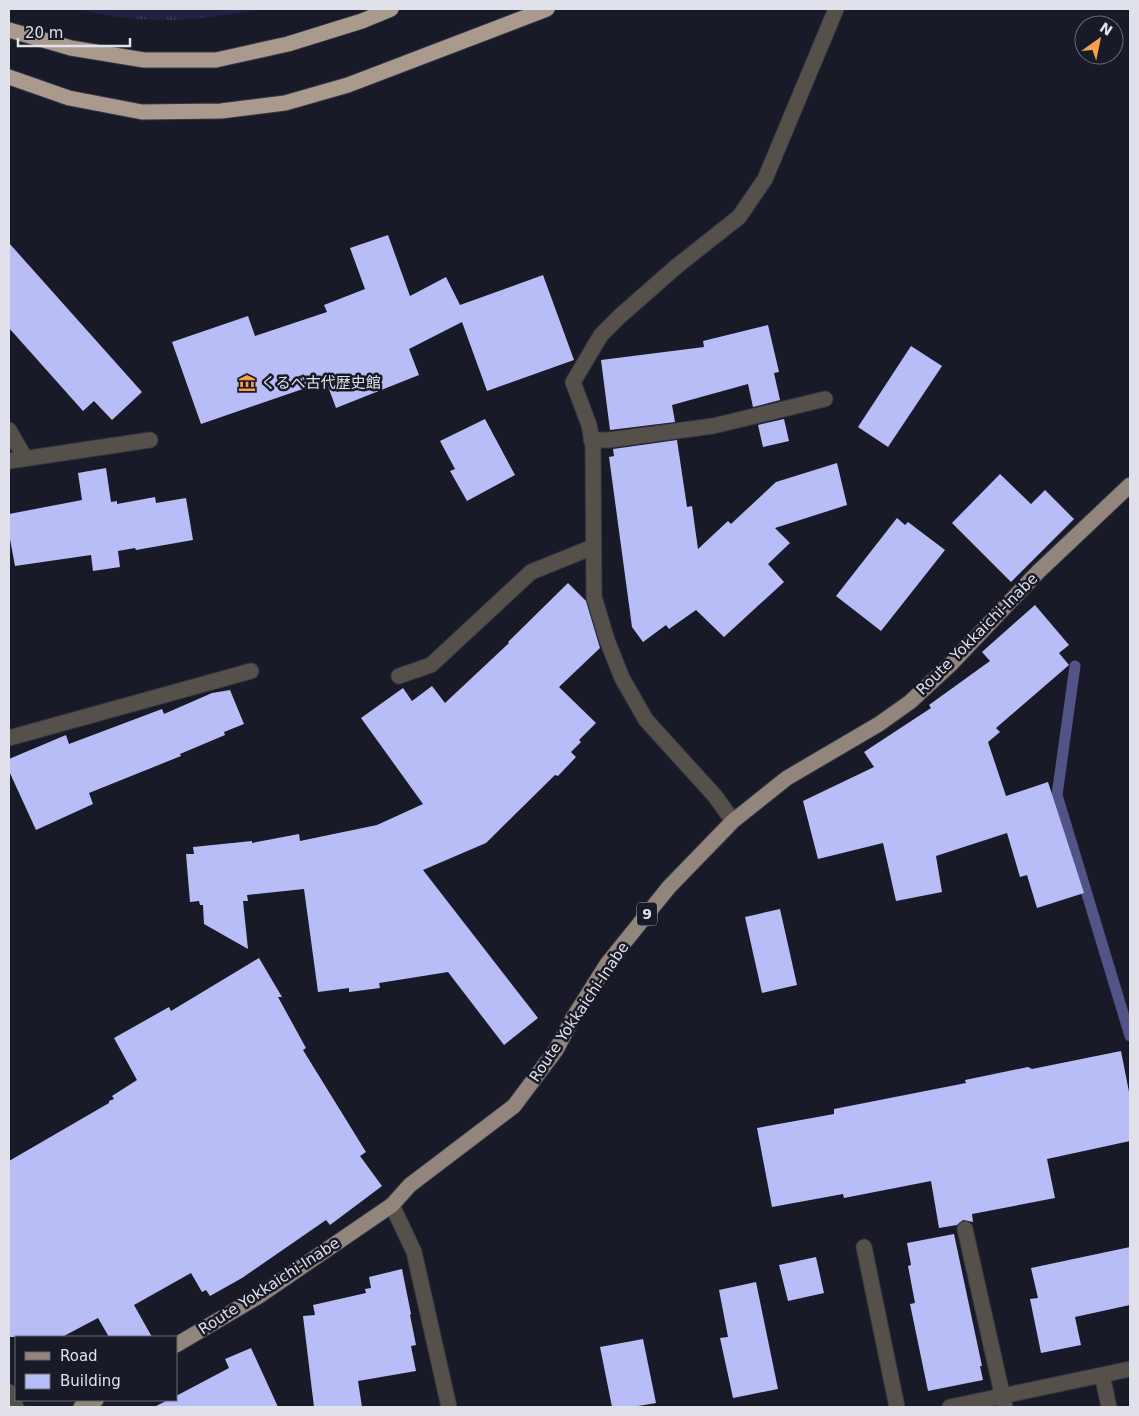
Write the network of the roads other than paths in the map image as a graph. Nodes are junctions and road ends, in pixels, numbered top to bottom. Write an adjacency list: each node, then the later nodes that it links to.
1 (391, 9): 4 (highway)
2 (547, 9): 5 (highway)
3 (836, 9): 9 (street)
4 (9, 30)
5 (9, 76)
6 (825, 399): 9 (street)
7 (9, 430): 10 (street)
8 (150, 440): 10 (street)
9 (591, 440): 13 (street)
10 (25, 458): 11 (street)
11 (9, 461)
12 (1130, 485): 17 (main road, Route Yokkaichi-Inabe / 9)
13 (593, 547): 15 (street); 17 (street)
14 (251, 671): 16 (street)
15 (399, 676)
16 (9, 738)
17 (733, 821): 18 (main road, Route Yokkaichi-Inabe / 9)
18 (392, 1204): 21 (main road, Route Yokkaichi-Inabe / 9); 29 (street)
19 (964, 1229): 26 (street)
20 (864, 1247): 30 (street)
21 (178, 1344)
22 (1130, 1369): 23 (street)
23 (1102, 1375): 26 (street); 32 (street)
24 (9, 1392): 27 (street)
25 (94, 1401): 28 (main road)
26 (1004, 1402): 31 (street)
27 (16, 1407)
28 (81, 1407)
29 (449, 1407)
30 (897, 1407)
31 (950, 1407)
32 (1109, 1407)

